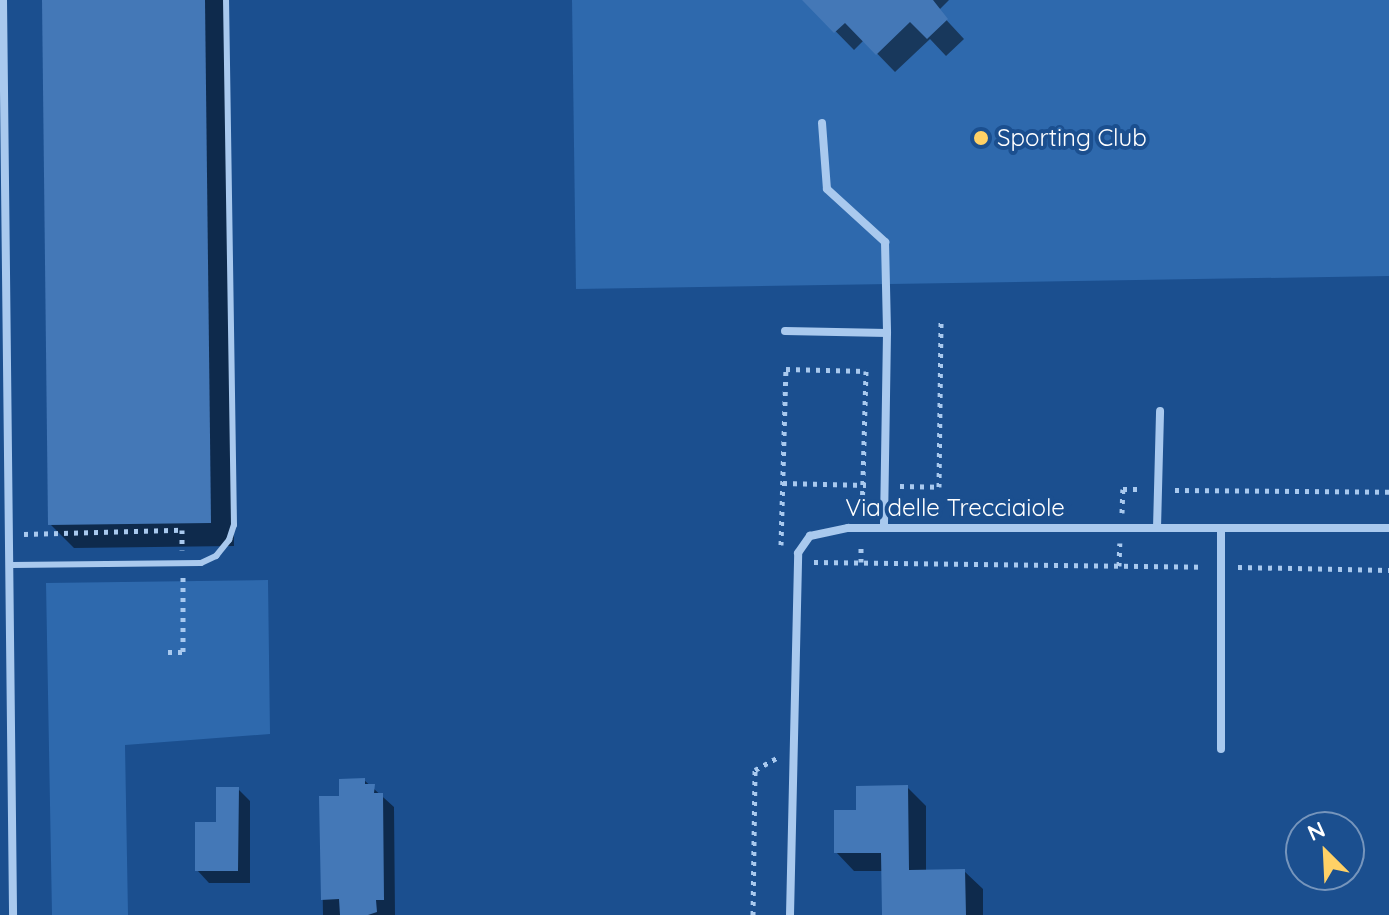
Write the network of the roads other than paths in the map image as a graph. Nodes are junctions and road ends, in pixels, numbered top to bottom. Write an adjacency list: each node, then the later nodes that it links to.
1 (3, 0): 11 (street)
2 (226, 0): 11 (lane)
3 (822, 123): 5 (street)
4 (785, 331): 5 (street)
5 (887, 333): 7 (street)
6 (1160, 411): 8 (street)
7 (884, 527): 8 (street, Via delle Trecciaiole); 14 (street, Via delle Trecciaiole)
8 (1157, 528): 9 (street, Via delle Trecciaiole)
9 (1221, 528): 10 (street, Via delle Trecciaiole); 12 (street)
10 (1389, 528)
11 (12, 565): 13 (street)
12 (1221, 749)
13 (13, 915)
14 (790, 915)

